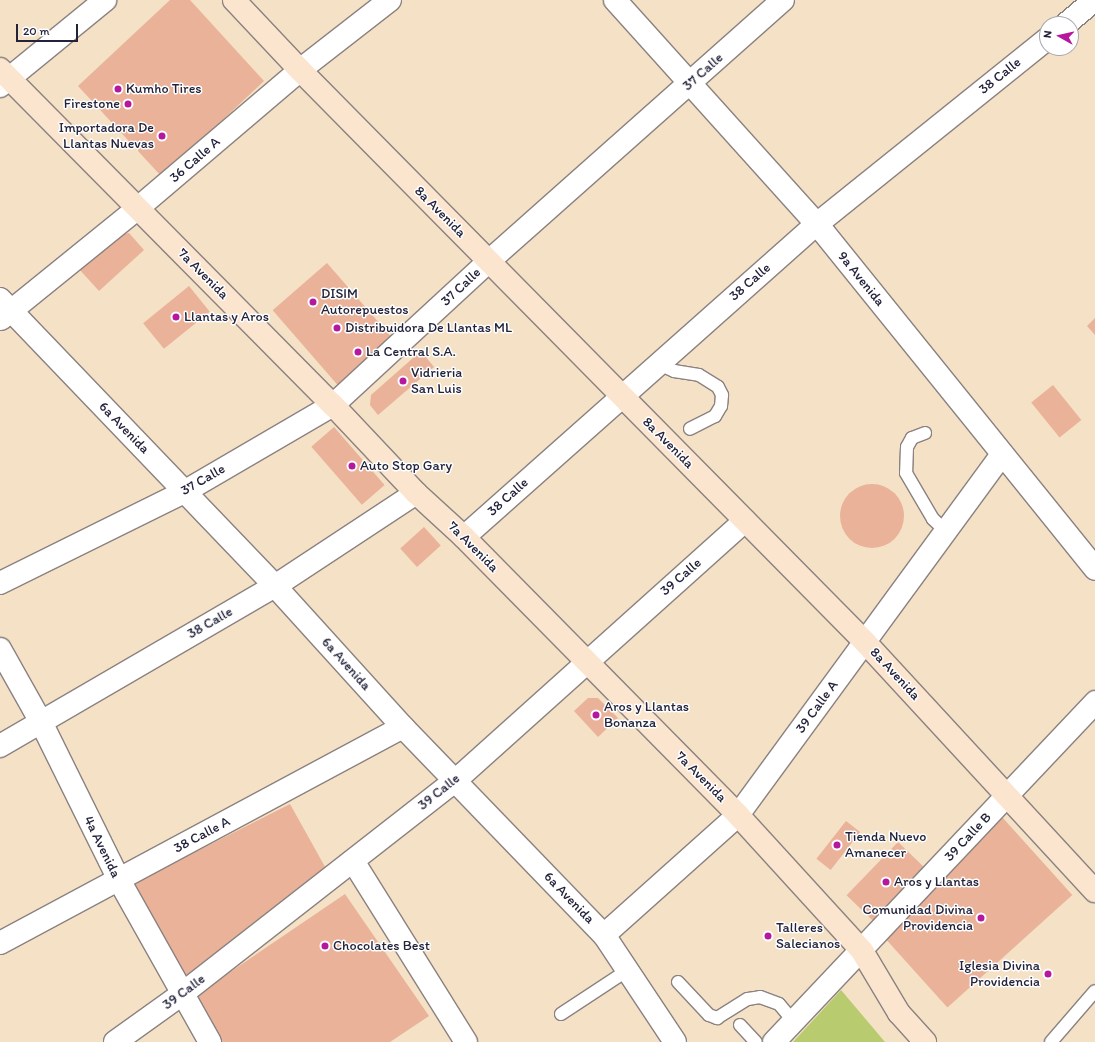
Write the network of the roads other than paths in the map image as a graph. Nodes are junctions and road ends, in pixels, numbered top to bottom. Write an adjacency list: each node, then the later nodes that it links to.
1 (105, 0): 10 (street)
2 (234, 0): 9 (main road, 8a Avenida)
3 (390, 0): 9 (street, 36 Calle A)
4 (614, 0): 11 (street, 9a Avenida)
5 (783, 0): 11 (street, 37 Calle)
6 (1095, 0): 7 (street)
7 (1076, 16)
8 (1039, 45): 13 (street, 38 Calle)
9 (300, 70): 12 (street, 36 Calle A); 14 (main road, 8a Avenida)
10 (3, 78): 12 (main road, 7a Avenida)
11 (691, 83): 13 (street, 9a Avenida); 14 (street, 37 Calle)
12 (138, 208): 15 (street, 36 Calle A); 18 (main road, 7a Avenida)
13 (817, 224): 16 (street, 38 Calle); 21 (street, 9a Avenida)
14 (489, 261): 17 (main road, 8a Avenida); 18 (street, 37 Calle)
15 (4, 310): 22 (street, 6a Avenida)
16 (657, 363): 17 (street, 38 Calle); 19 (lane)
17 (621, 395): 24 (main road, 8a Avenida); 26 (street, 38 Calle)
18 (333, 405): 22 (street, 37 Calle); 23 (main road, 7a Avenida)
19 (690, 428)
20 (925, 433): 25 (lane)
21 (1002, 454): 25 (street, 39 Calle A); 27 (street, 9a Avenida)
22 (184, 492): 28 (street, 37 Calle); 29 (street, 6a Avenida)
23 (416, 493): 26 (main road, 7a Avenida); 29 (street, 38 Calle)
24 (746, 521): 30 (main road, 8a Avenida); 32 (street, 39 Calle)
25 (946, 531): 30 (street, 39 Calle A)
26 (464, 537): 32 (main road, 7a Avenida)
27 (1095, 569)
28 (0, 583)
29 (275, 586): 34 (street, 38 Calle); 35 (street, 6a Avenida)
30 (865, 642): 38 (main road, 8a Avenida); 39 (street, 39 Calle A)
31 (0, 649): 34 (street, 4a Avenida)
32 (586, 661): 37 (street, 39 Calle); 39 (main road, 7a Avenida)
33 (1095, 702): 38 (street, 39 Calle B)
34 (41, 722): 36 (street, 38 Calle); 41 (street, 4a Avenida)
35 (403, 727): 37 (street, 6a Avenida); 41 (street, 38 Calle A)
36 (0, 746)
37 (456, 780): 40 (street, 39 Calle); 43 (street, 6a Avenida)
38 (1007, 795): 42 (main road, 8a Avenida); 45 (street, 39 Calle B)
39 (738, 815): 43 (street, 39 Calle A); 45 (main road, 7a Avenida)
40 (353, 862): 49 (street, 39 Calle); 55 (street)
41 (119, 880): 44 (street, 38 Calle A); 49 (street, 4a Avenida)
42 (1095, 892)
43 (604, 935): 46 (street, 6a Avenida)
44 (0, 943)
45 (862, 951): 51 (street, 39 Calle B); 59 (main road, 7a Avenida)
46 (628, 970): 50 (lane); 56 (street, 6a Avenida)
47 (678, 982): 51 (lane)
48 (1095, 991): 60 (lane)
49 (182, 994): 53 (street, 39 Calle); 54 (street, 4a Avenida)
50 (561, 1014)
51 (794, 1022): 58 (street, 39 Calle B)
52 (740, 1025): 57 (lane)
53 (115, 1042)
54 (210, 1042)
55 (466, 1042)
56 (675, 1042)
57 (756, 1042)
58 (774, 1042)
59 (925, 1042)
60 (1051, 1042)

